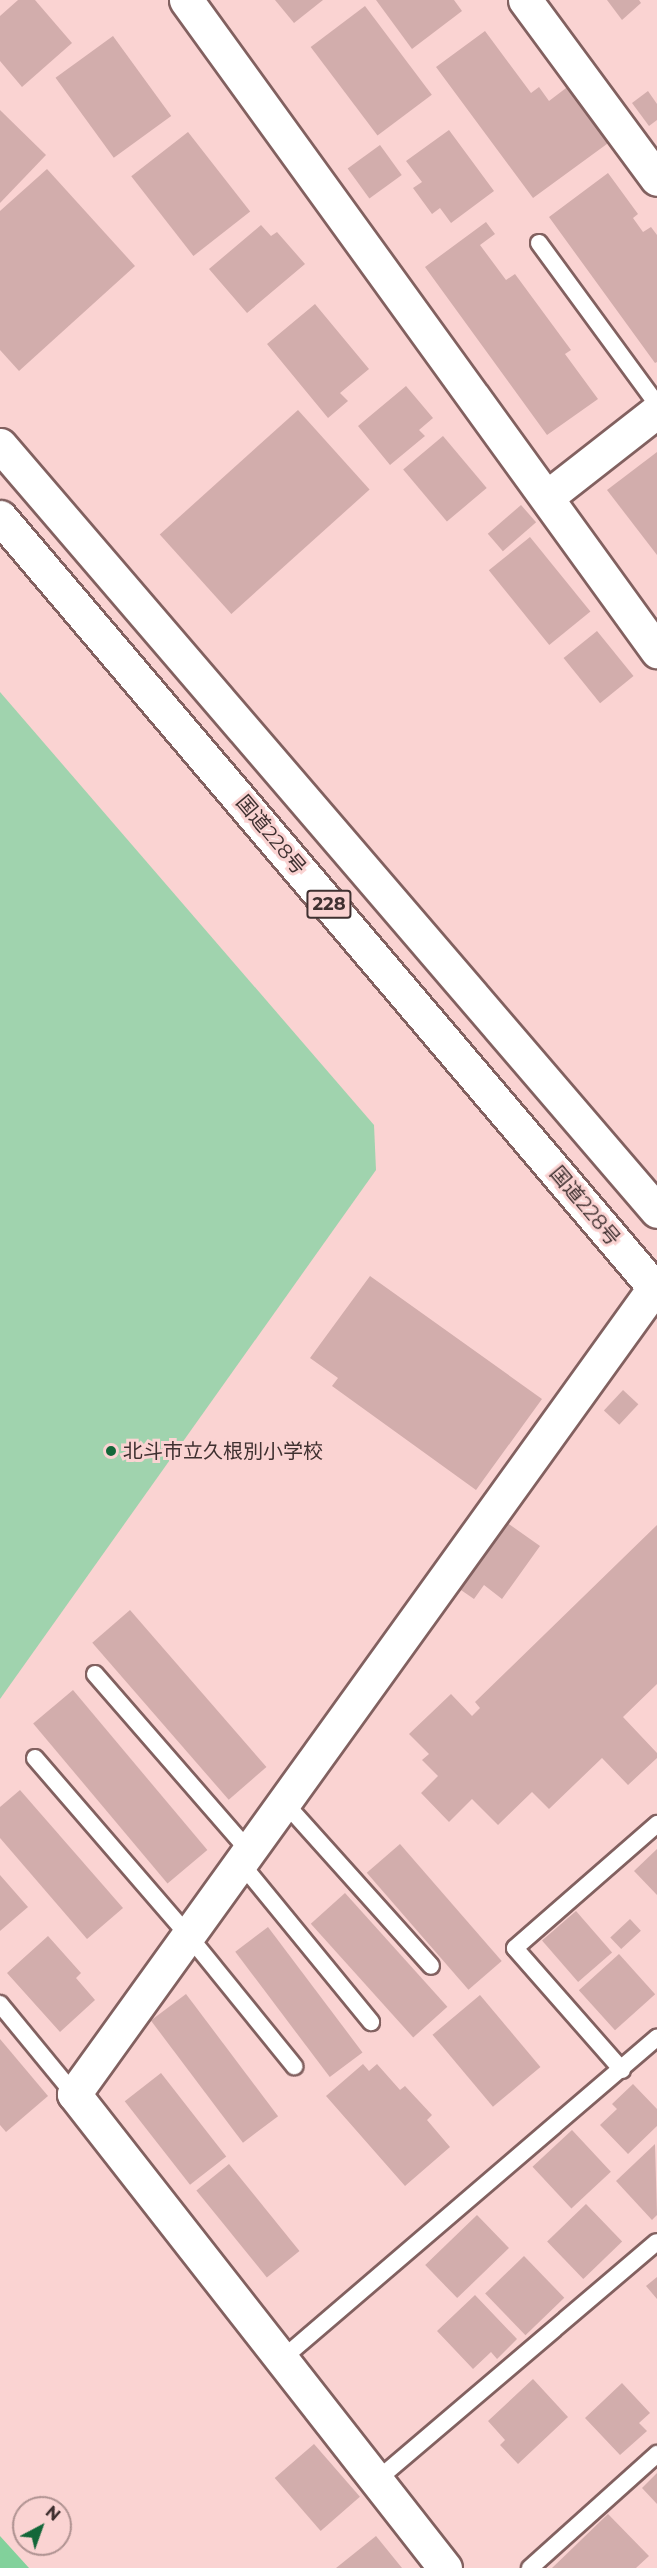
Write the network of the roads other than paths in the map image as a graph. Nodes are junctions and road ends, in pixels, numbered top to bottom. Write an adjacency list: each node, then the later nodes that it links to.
1 (186, 0): 8 (main road)
2 (525, 0): 3 (main road)
3 (657, 179)
4 (539, 243): 5 (lane)
5 (657, 404)
6 (657, 411): 8 (main road)
7 (0, 445): 11 (main road, 228)
8 (547, 497): 10 (main road)
9 (0, 518): 12 (main road, 国道228号 / 228)
10 (657, 651)
11 (657, 1211)
12 (656, 1289): 15 (main road)
13 (95, 1674): 17 (lane)
14 (35, 1758): 18 (lane)
15 (284, 1802): 17 (main road); 19 (lane)
16 (657, 1824): 24 (lane)
17 (245, 1857): 18 (main road); 21 (lane)
18 (188, 1935): 23 (lane); 25 (main road)
19 (430, 1966)
20 (0, 2004): 25 (lane)
21 (371, 2022)
22 (657, 2038): 24 (lane)
23 (294, 2066)
24 (622, 2070): 27 (lane)
25 (74, 2094): 27 (main road)
26 (657, 2242): 29 (lane)
27 (282, 2359): 29 (main road)
28 (657, 2454): 31 (lane)
29 (377, 2480): 30 (main road)
30 (445, 2568)
31 (530, 2568)

